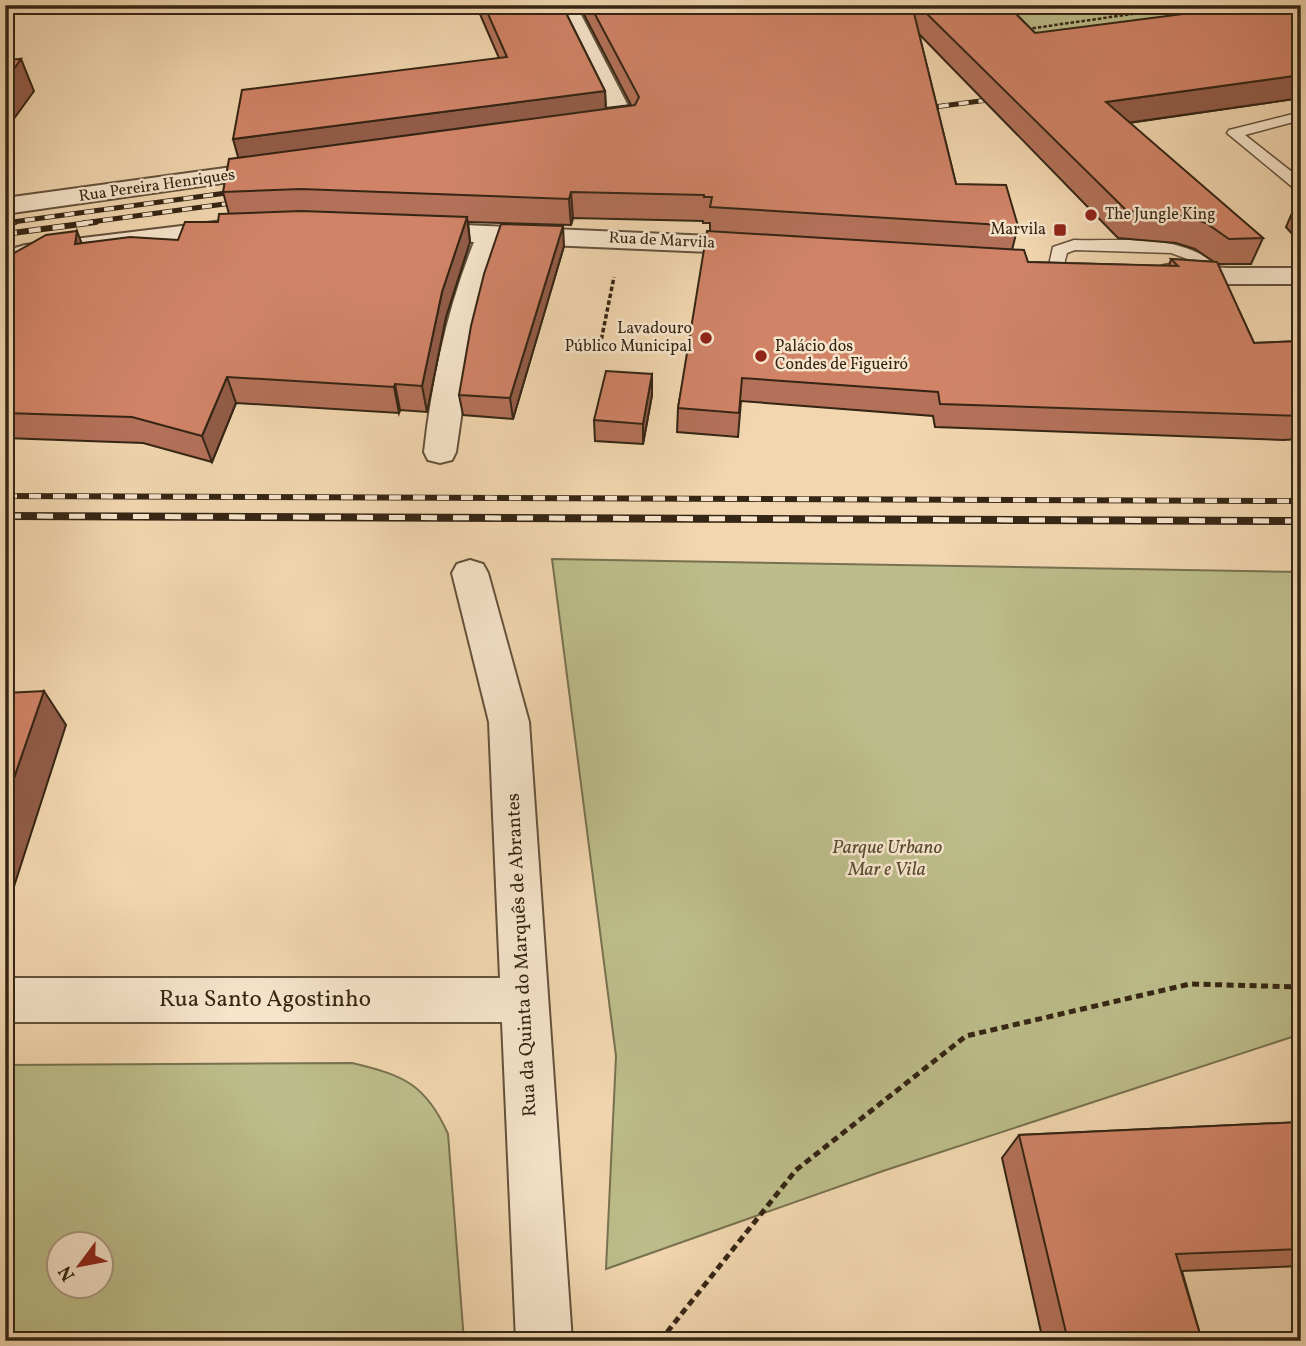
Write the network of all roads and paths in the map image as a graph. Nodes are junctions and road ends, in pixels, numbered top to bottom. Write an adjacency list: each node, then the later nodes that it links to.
1 (565, 5): 7 (street)
2 (1115, 5): 4 (path)
3 (1195, 5): 4 (path)
4 (1127, 15): 5 (path)
5 (1021, 30)
6 (1301, 116): 9 (lane)
7 (570, 130)
8 (307, 165): 10 (street, Rua Pereira Henriques)
9 (1301, 187)
10 (11, 205)
11 (253, 228): 16 (street)
12 (385, 230): 13 (street, Rua de Marvila)
13 (490, 235): 14 (street, Rua de Marvila); 20 (street)
14 (621, 238): 15 (street, Rua de Marvila); 19 (path)
15 (780, 247)
16 (15, 257)
17 (1043, 264): 18 (street)
18 (1301, 276)
19 (600, 346)
20 (440, 452)
21 (470, 573): 24 (street, Rua da Quinta do Marquês de Abrantes)
22 (1301, 986): 26 (path)
23 (5, 1000): 24 (street, Rua Santo Agostinho)
24 (525, 1000): 25 (street, Rua da Quinta do Marquês de Abrantes)
25 (544, 1341)
26 (660, 1341)

